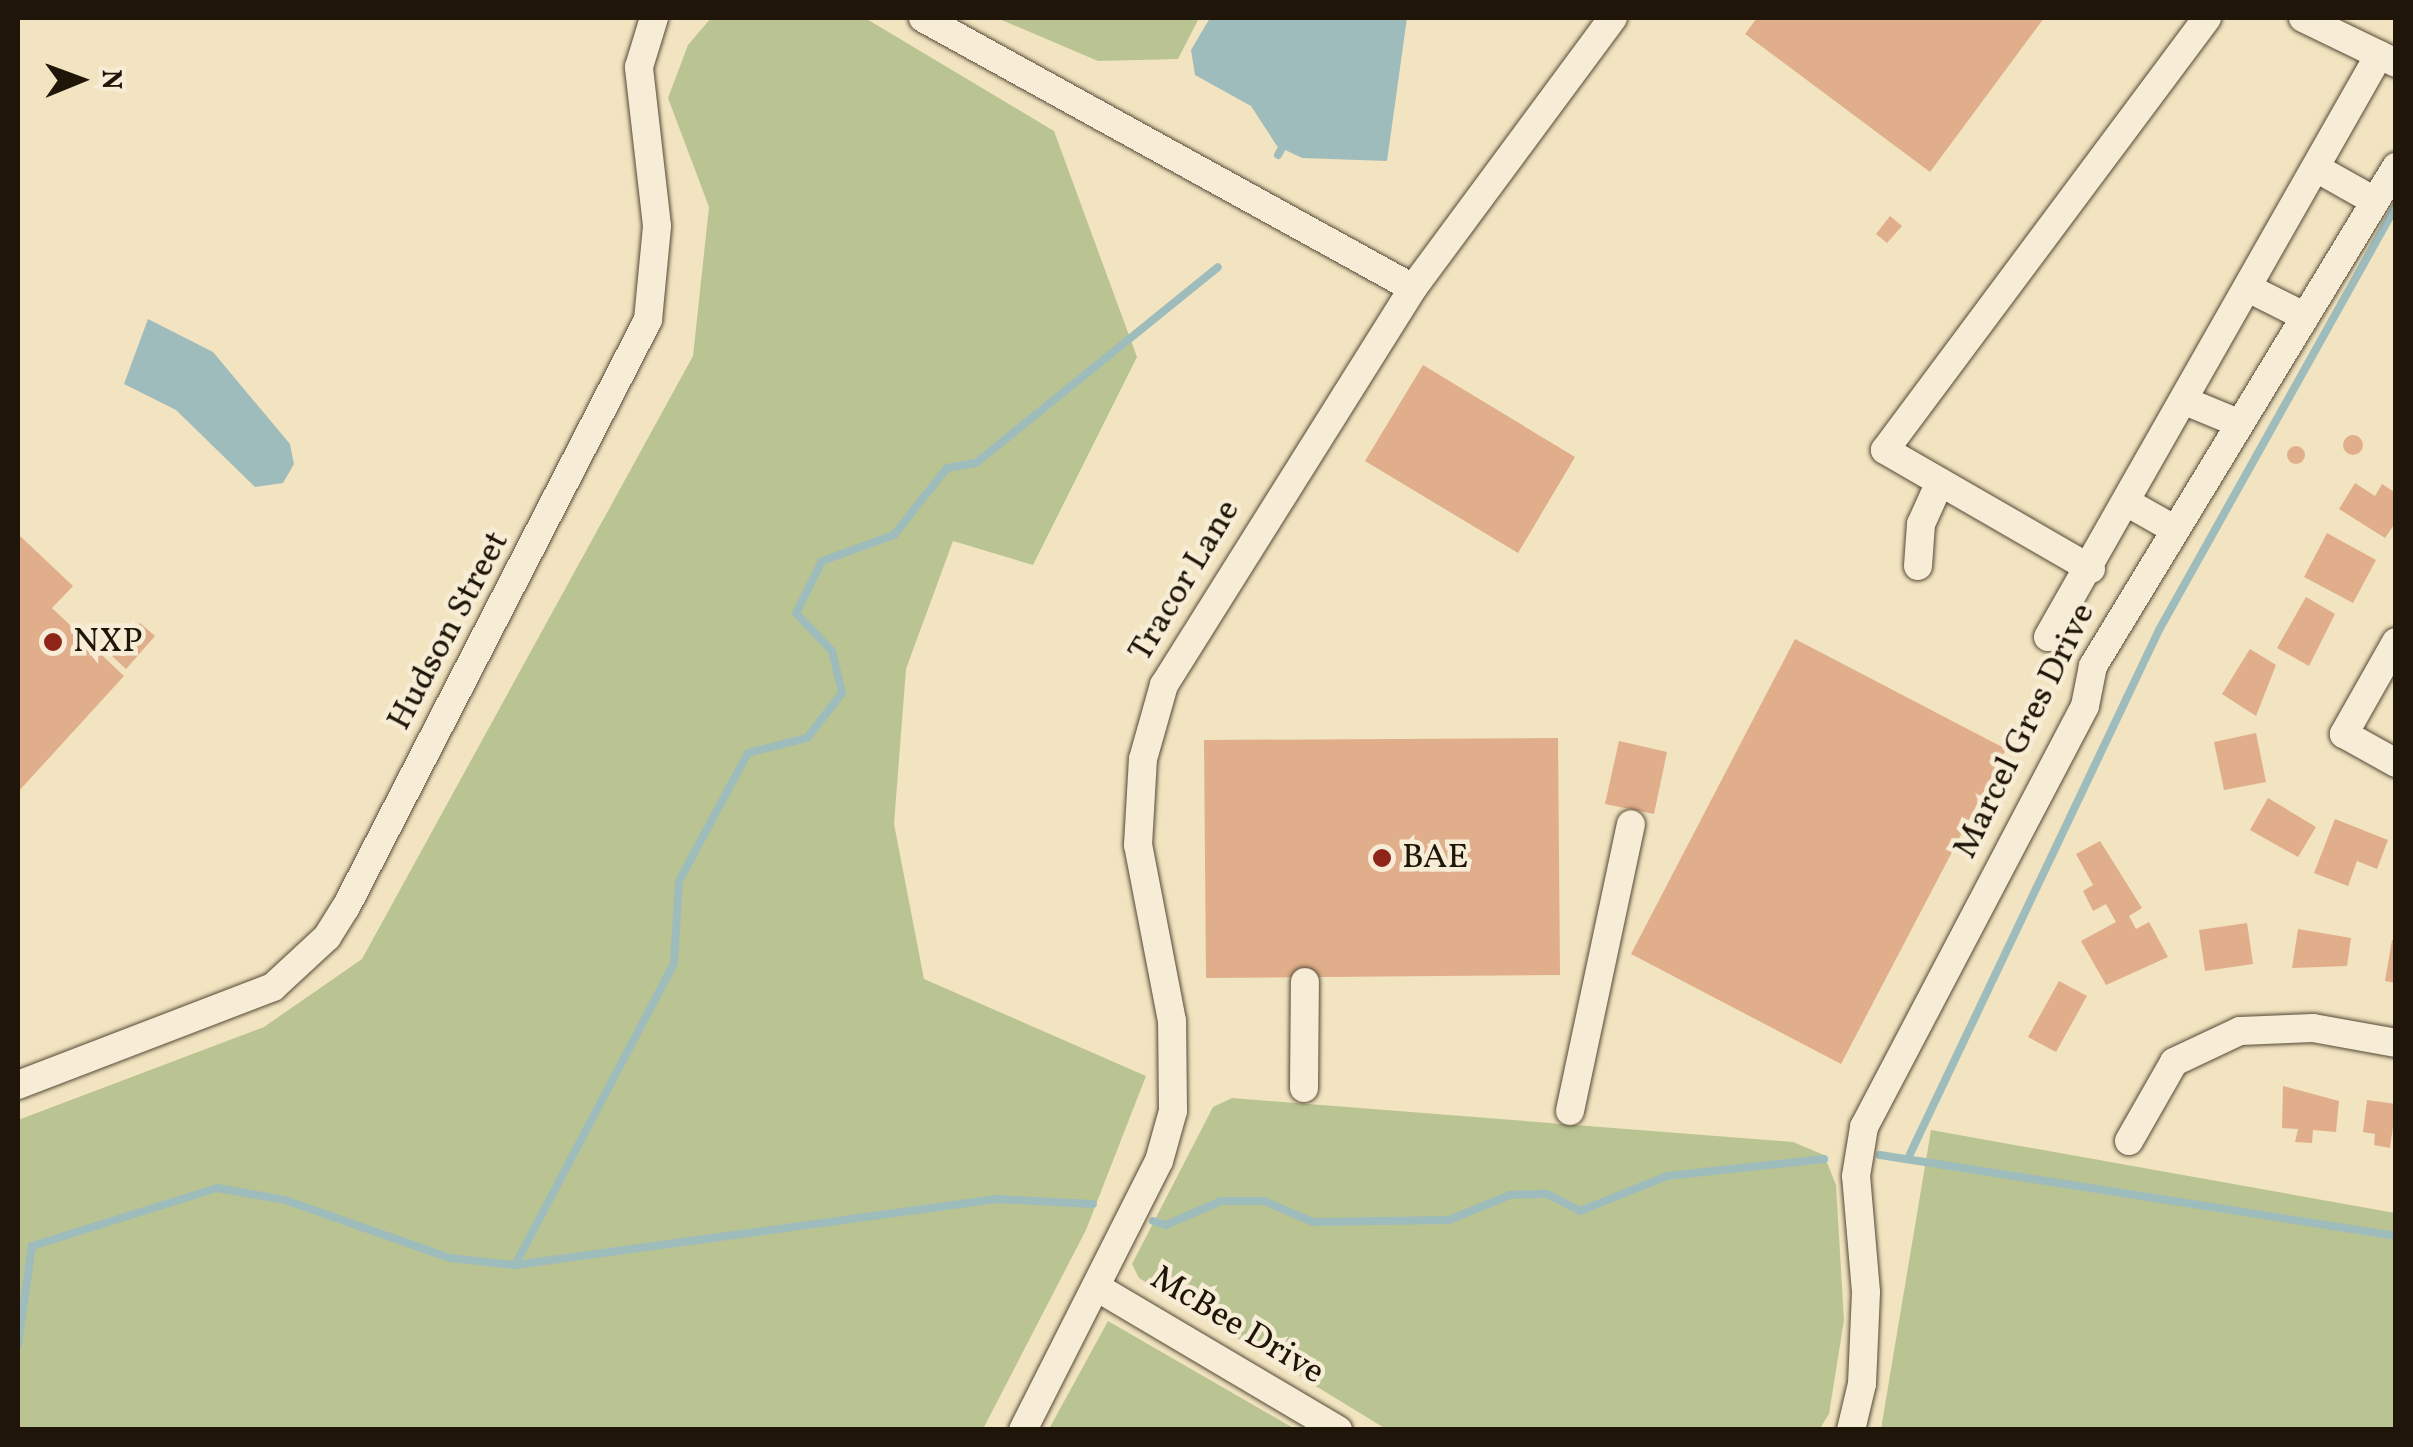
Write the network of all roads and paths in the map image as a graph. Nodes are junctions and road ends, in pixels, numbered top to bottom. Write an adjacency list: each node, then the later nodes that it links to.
1 (654, 18): 26 (street, Hudson Street)
2 (923, 18): 10 (street)
3 (1613, 18): 10 (street, Tracor Lane)
4 (2206, 18): 15 (street)
5 (2304, 18): 6 (street)
6 (2388, 59): 7 (street)
7 (2316, 168): 9 (street); 11 (street)
8 (2396, 168): 9 (street, Marcel Gres Drive)
9 (2371, 199): 12 (street, Marcel Gres Drive)
10 (1412, 288): 30 (street, Tracor Lane)
11 (2248, 288): 12 (street); 13 (street)
12 (2302, 315): 14 (street, Marcel Gres Drive)
13 (2185, 401): 14 (street); 16 (street)
14 (2238, 423): 17 (street, Marcel Gres Drive)
15 (1940, 482): 18 (street); 19 (street)
16 (2128, 503): 17 (street); 19 (street)
17 (2174, 529): 33 (street, Marcel Gres Drive)
18 (1918, 566)
19 (2091, 569): 20 (street)
20 (2048, 637)
21 (2396, 642): 22 (street)
22 (2396, 763)
23 (1631, 824): 28 (street)
24 (1306, 982): 27 (street)
25 (2396, 1043): 29 (street)
26 (18, 1085)
27 (1304, 1088)
28 (1570, 1111)
29 (2129, 1141)
30 (1098, 1288): 31 (street, Tracor Lane); 32 (street, McBee Drive)
31 (1023, 1430)
32 (1338, 1430)
33 (1851, 1430)

